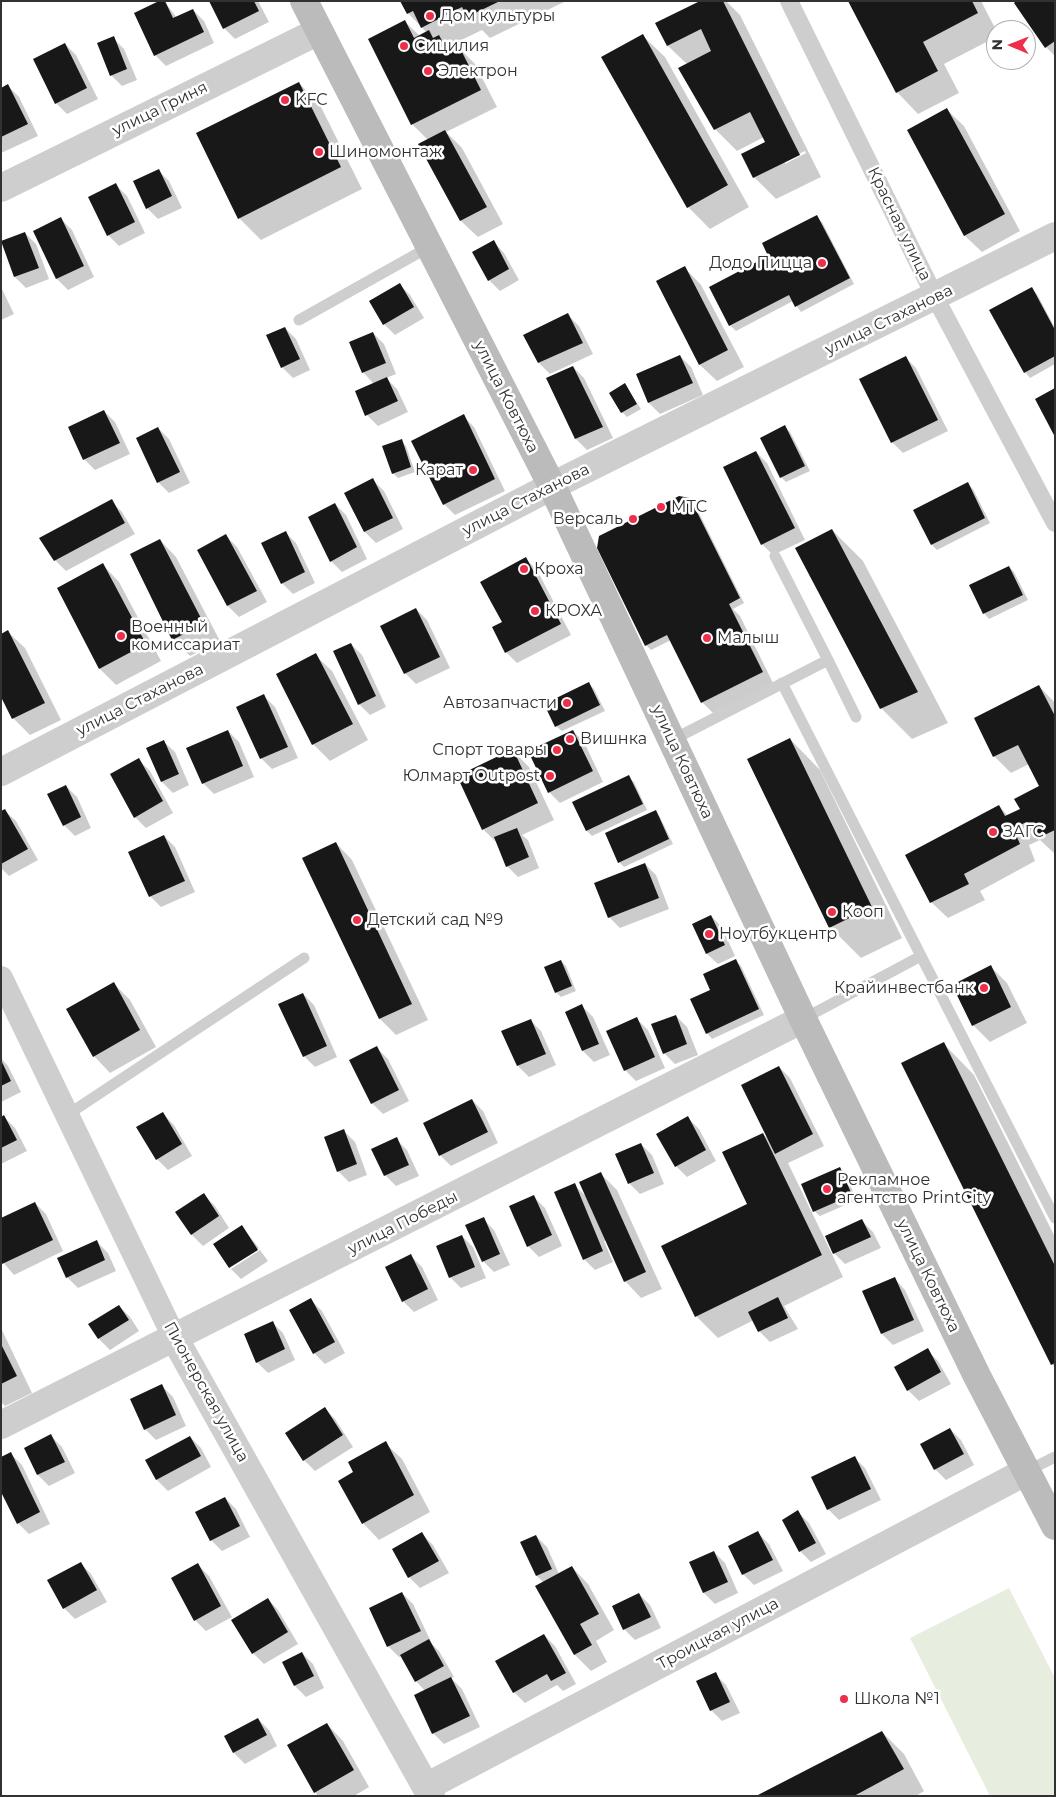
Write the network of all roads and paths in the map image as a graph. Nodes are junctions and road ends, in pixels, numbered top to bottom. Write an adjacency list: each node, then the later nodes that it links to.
1 (304, 1): 3 (main road, улица Ковтюха)
2 (789, 1): 7 (street, Красная улица)
3 (320, 31): 4 (street, улица Гриня); 6 (main road, улица Ковтюха)
4 (1, 188)
5 (1055, 236): 7 (street, улица Стаханова)
6 (429, 247): 8 (lane); 9 (main road, улица Ковтюха)
7 (935, 297): 9 (street, улица Стаханова); 10 (street, Красная улица)
8 (299, 320)
9 (552, 486): 15 (main road, улица Ковтюха); 16 (street, улица Стаханова)
10 (1055, 524)
11 (775, 556): 12 (lane)
12 (828, 660): 13 (lane); 14 (lane)
13 (782, 684): 15 (lane); 17 (lane)
14 (856, 716)
15 (672, 740): 20 (main road, улица Ковтюха)
16 (1, 772)
17 (921, 956): 20 (lane); 22 (lane)
18 (304, 958): 21 (lane)
19 (1, 978): 21 (street, Пионерская улица)
20 (804, 1019): 23 (street, улица Победы); 26 (main road, улица Ковтюха)
21 (67, 1115): 23 (street, Пионерская улица)
22 (1055, 1218)
23 (175, 1339): 24 (street, улица Победы); 28 (street, Пионерская улица)
24 (1, 1425)
25 (1055, 1457): 26 (lane)
26 (1027, 1472): 27 (main road, улица Ковтюха); 28 (street, Троицкая улица)
27 (1055, 1526)
28 (422, 1793)

